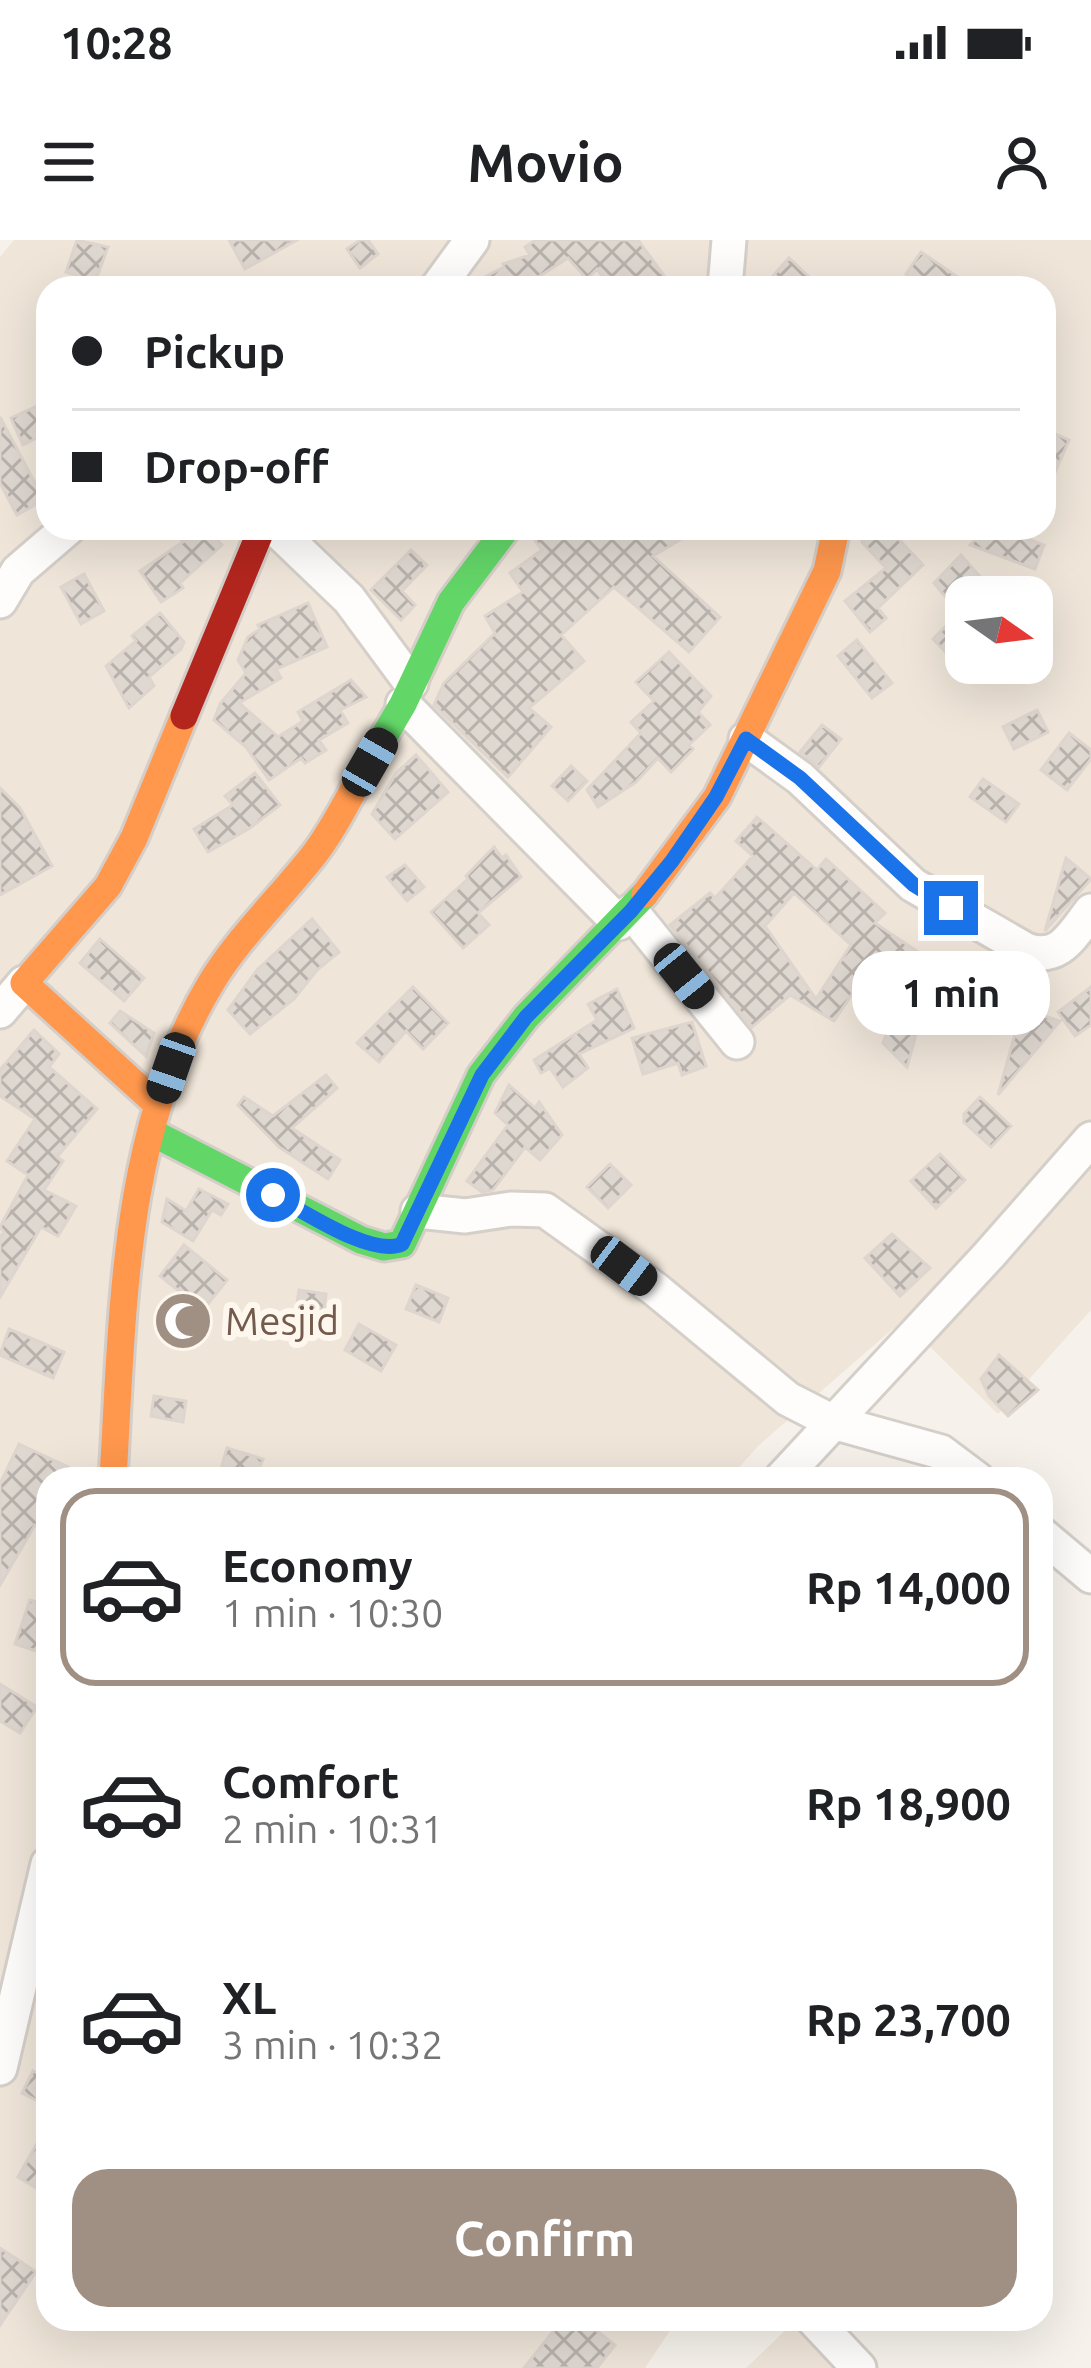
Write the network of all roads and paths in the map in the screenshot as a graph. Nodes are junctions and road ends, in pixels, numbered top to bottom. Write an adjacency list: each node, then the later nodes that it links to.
1 (472, 240): 3 (street)
2 (729, 240): 4 (street)
3 (446, 276)
4 (726, 276)
5 (54, 540): 10 (street)
6 (257, 540): 15 (street)
7 (288, 540): 11 (street)
8 (499, 540): 11 (street)
9 (835, 540): 12 (street)
10 (0, 602)
11 (407, 693): 14 (street); 18 (street)
12 (746, 739): 13 (street); 14 (street)
13 (1091, 911)
14 (625, 917): 17 (street); 20 (street)
15 (24, 983): 16 (street); 18 (street)
16 (0, 1011)
17 (737, 1042)
18 (154, 1118): 20 (street); 22 (street)
19 (1091, 1138): 21 (street)
20 (418, 1211): 21 (street)
21 (832, 1422): 23 (street); 24 (street)
22 (114, 1467)
23 (792, 1467)
24 (961, 1467)
25 (1053, 1544): 26 (street)
26 (1091, 1576)
27 (36, 1915): 28 (street)
28 (0, 2068)
29 (824, 2331): 30 (street)
30 (859, 2368)

